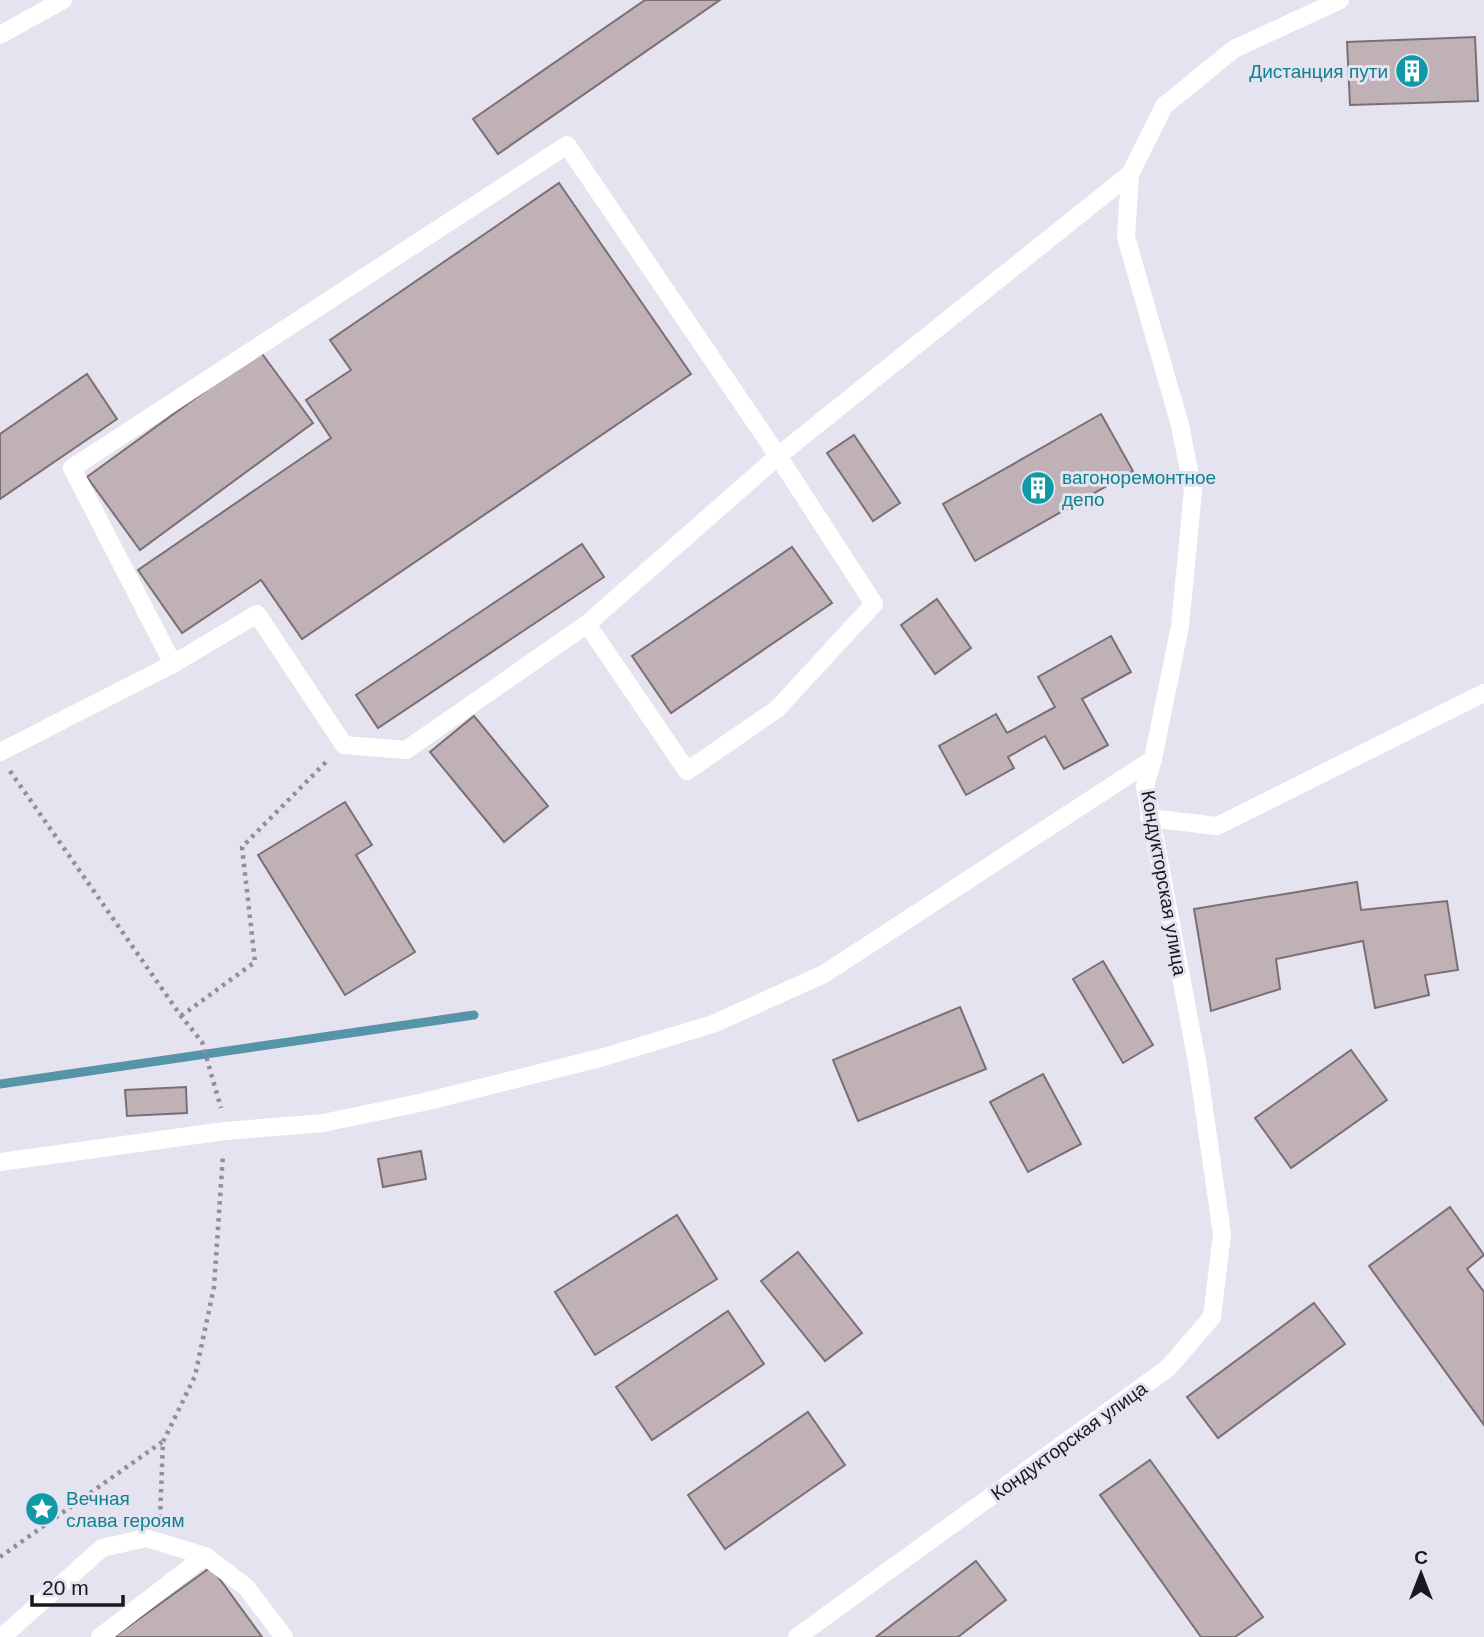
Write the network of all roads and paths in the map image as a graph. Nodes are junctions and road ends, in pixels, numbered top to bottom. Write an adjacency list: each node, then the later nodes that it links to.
1 (63, 0): 3 (lane)
2 (1340, 0): 4 (lane, Кондукторская улица)
3 (0, 35)
4 (1130, 174): 5 (lane); 10 (lane, Кондукторская улица)
5 (778, 456): 6 (lane); 6 (lane); 7 (lane)
6 (587, 624): 9 (lane)
7 (173, 664): 9 (lane); 11 (lane)
8 (1484, 693): 12 (lane)
9 (344, 745): 13 (path)
10 (1153, 759): 12 (lane, Кондукторская улица); 14 (lane)
11 (4, 760): 13 (path)
12 (1149, 818): 23 (lane, Кондукторская улица)
13 (181, 1017): 14 (path)
14 (225, 1132): 15 (lane); 16 (path)
15 (0, 1162)
16 (163, 1442): 17 (path); 19 (path)
17 (157, 1543): 18 (lane); 20 (lane)
18 (205, 1556): 21 (lane); 22 (lane)
19 (0, 1557)
20 (2, 1637)
21 (100, 1637)
22 (284, 1637)
23 (797, 1637)

